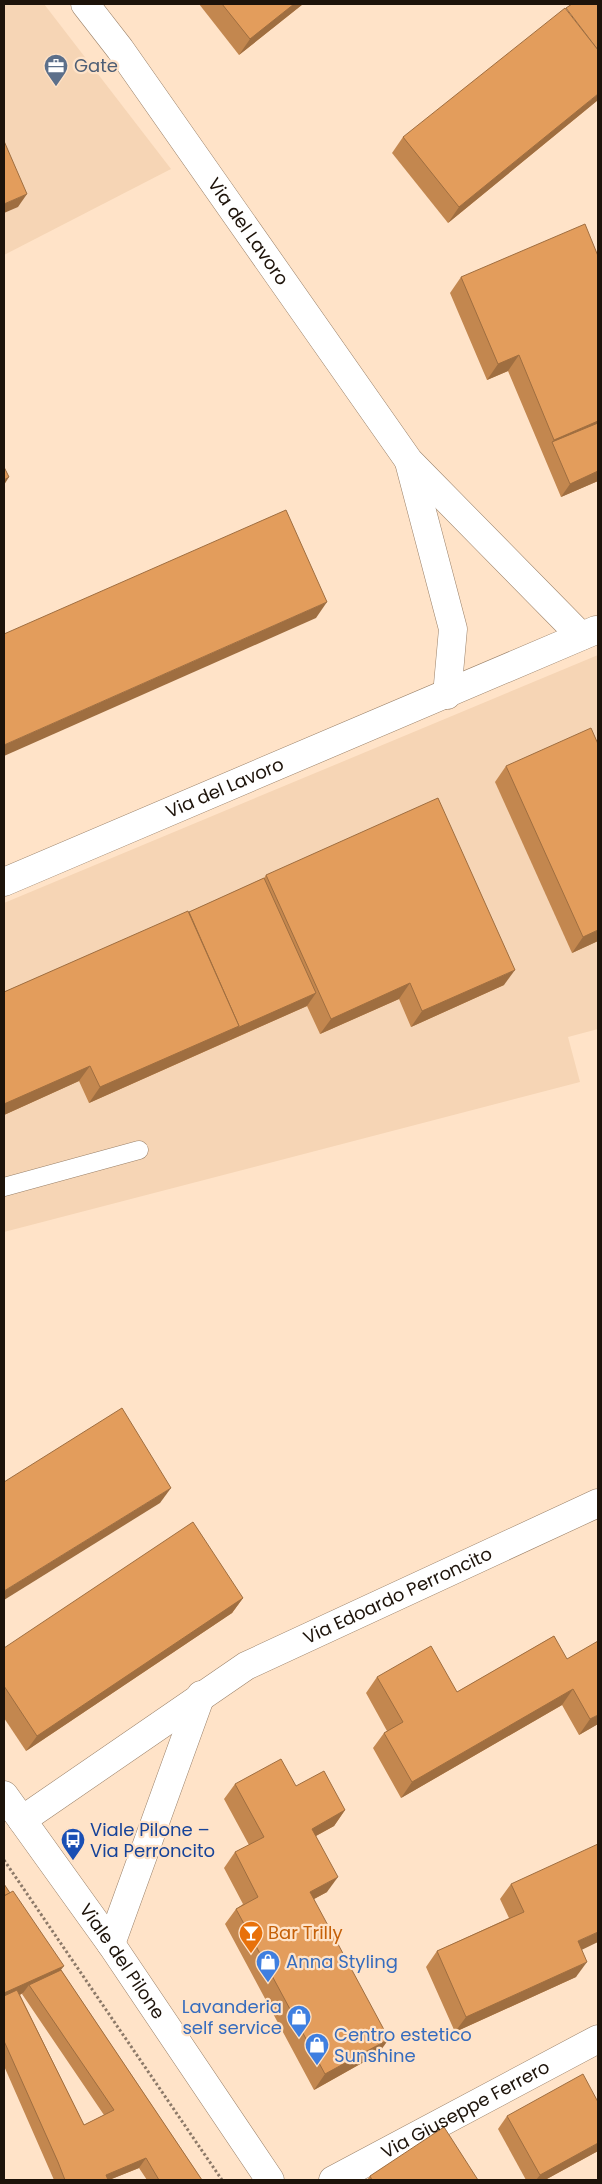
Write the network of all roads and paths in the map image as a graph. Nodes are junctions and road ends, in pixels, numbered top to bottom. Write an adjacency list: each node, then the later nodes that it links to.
1 (85, 4): 2 (street, Via del Lavoro)
2 (409, 461): 3 (street, Via del Lavoro); 4 (street, Via del Lavoro)
3 (590, 633): 4 (street, Via del Lavoro)
4 (447, 694): 5 (street, Via del Lavoro)
5 (4, 882)
6 (139, 1150): 7 (lane)
7 (4, 1187)
8 (598, 1503): 9 (street, Via Edoardo Perroncito)
9 (201, 1695): 11 (street, Via Edoardo Perroncito); 13 (street)
10 (4, 1795): 11 (street, Viale del Pilone)
11 (22, 1820): 13 (street, Viale del Pilone)
12 (4, 1860): 15 (path)
13 (111, 1944): 16 (street, Viale del Pilone)
14 (598, 2039): 17 (street, Via Giuseppe Ferrero)
15 (222, 2180)
16 (270, 2180)
17 (333, 2180)

